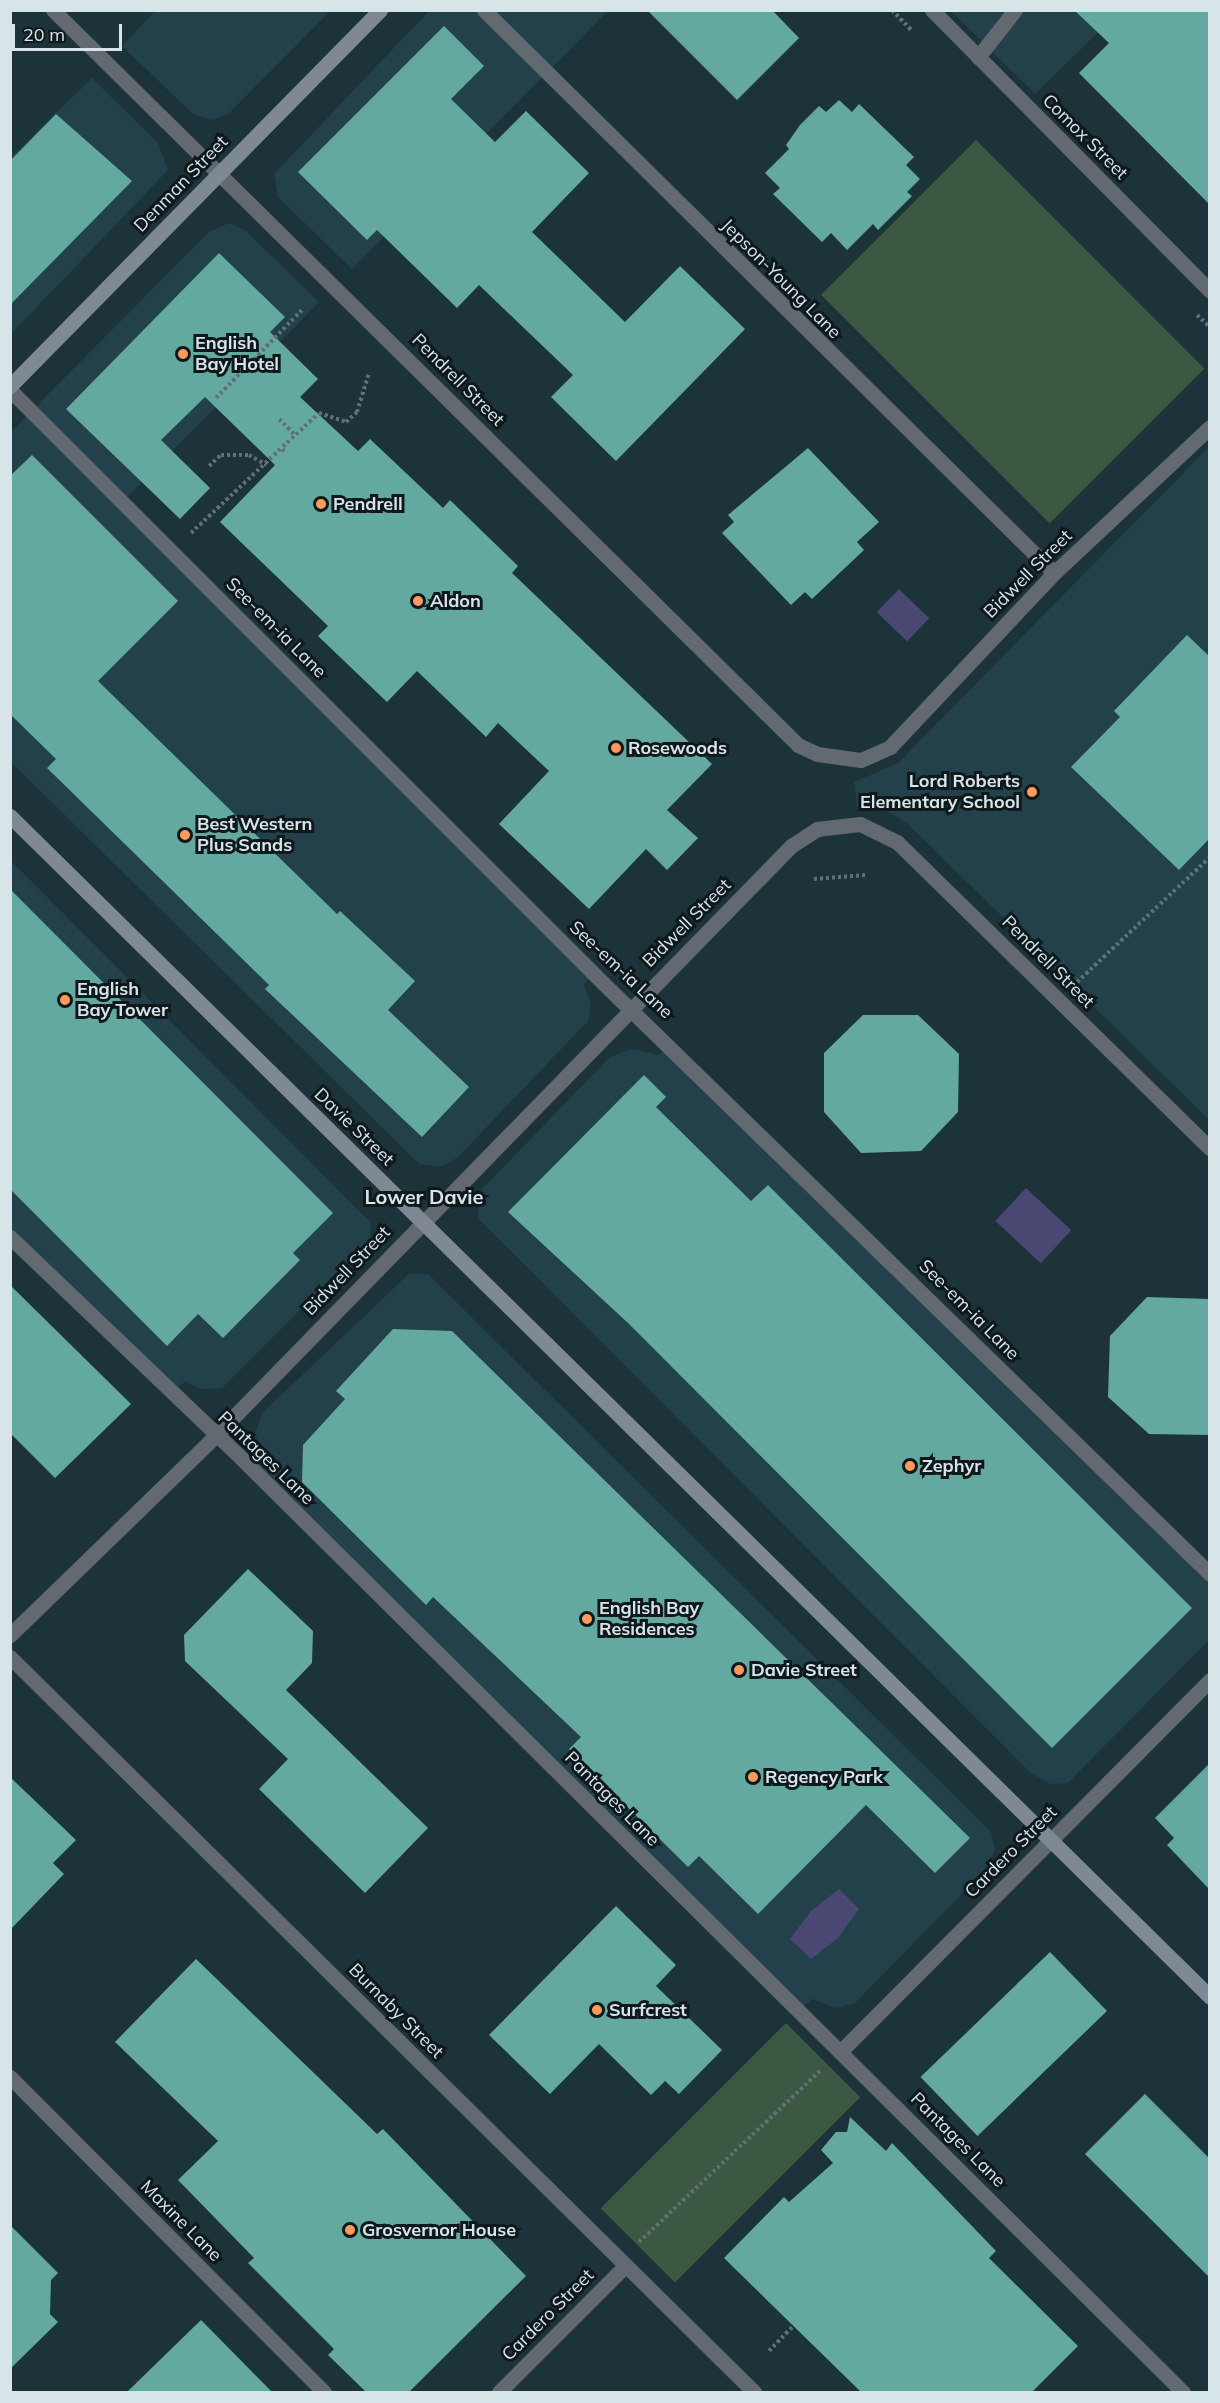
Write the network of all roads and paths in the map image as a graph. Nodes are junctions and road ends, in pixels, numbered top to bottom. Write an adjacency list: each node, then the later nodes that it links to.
1 (53, 10): 7 (street, Pendrell Street)
2 (381, 10): 7 (main road, Denman Street)
3 (484, 10): 21 (street, Jepson-Young Lane)
4 (932, 10): 6 (street, Comox Street)
5 (1015, 10): 6 (street)
6 (978, 57): 8 (street, Comox Street)
7 (219, 174): 11 (main road, Denman Street); 22 (street, Pendrell Street)
8 (1209, 291)
9 (303, 309): 12 (path)
10 (368, 375): 15 (path)
11 (10, 388): 29 (street, See-em-ia Lane)
12 (216, 398)
13 (279, 419): 15 (path)
14 (1209, 428): 21 (street, Bidwell Street)
15 (295, 435): 16 (path)
16 (282, 449): 17 (path); 18 (path)
17 (286, 453)
18 (266, 465): 19 (path); 20 (path)
19 (209, 466)
20 (193, 531)
21 (1054, 573): 22 (street, Bidwell Street)
22 (846, 760)
23 (10, 816): 31 (main road, Davie Street)
24 (847, 823): 28 (street, Pendrell Street); 29 (street, Bidwell Street)
25 (1209, 857): 28 (path)
26 (866, 875): 27 (path)
27 (814, 879)
28 (1059, 999): 30 (street, Pendrell Street)
29 (630, 1007): 31 (street, Bidwell Street); 34 (street, See-em-ia Lane)
30 (1209, 1149)
31 (423, 1220): 33 (street, Bidwell Street); 38 (main road, Davie Street)
32 (10, 1237): 33 (street, Pantages Lane)
33 (215, 1436): 35 (street, Bidwell Street); 40 (street, Pantages Lane)
34 (1209, 1574)
35 (10, 1635)
36 (10, 1658): 44 (street, Burnaby Street)
37 (1209, 1680): 38 (street, Cardero Street)
38 (1051, 1840): 39 (main road, Davie Street); 40 (street, Cardero Street)
39 (1209, 1997)
40 (840, 2052): 50 (street, Pantages Lane)
41 (817, 2073): 43 (path)
42 (10, 2077): 47 (street, Maxine Lane)
43 (650, 2232)
44 (625, 2265): 48 (street, Cardero Street); 49 (street, Burnaby Street)
45 (794, 2326): 46 (path)
46 (769, 2351)
47 (324, 2392)
48 (499, 2392)
49 (754, 2392)
50 (1183, 2392)

